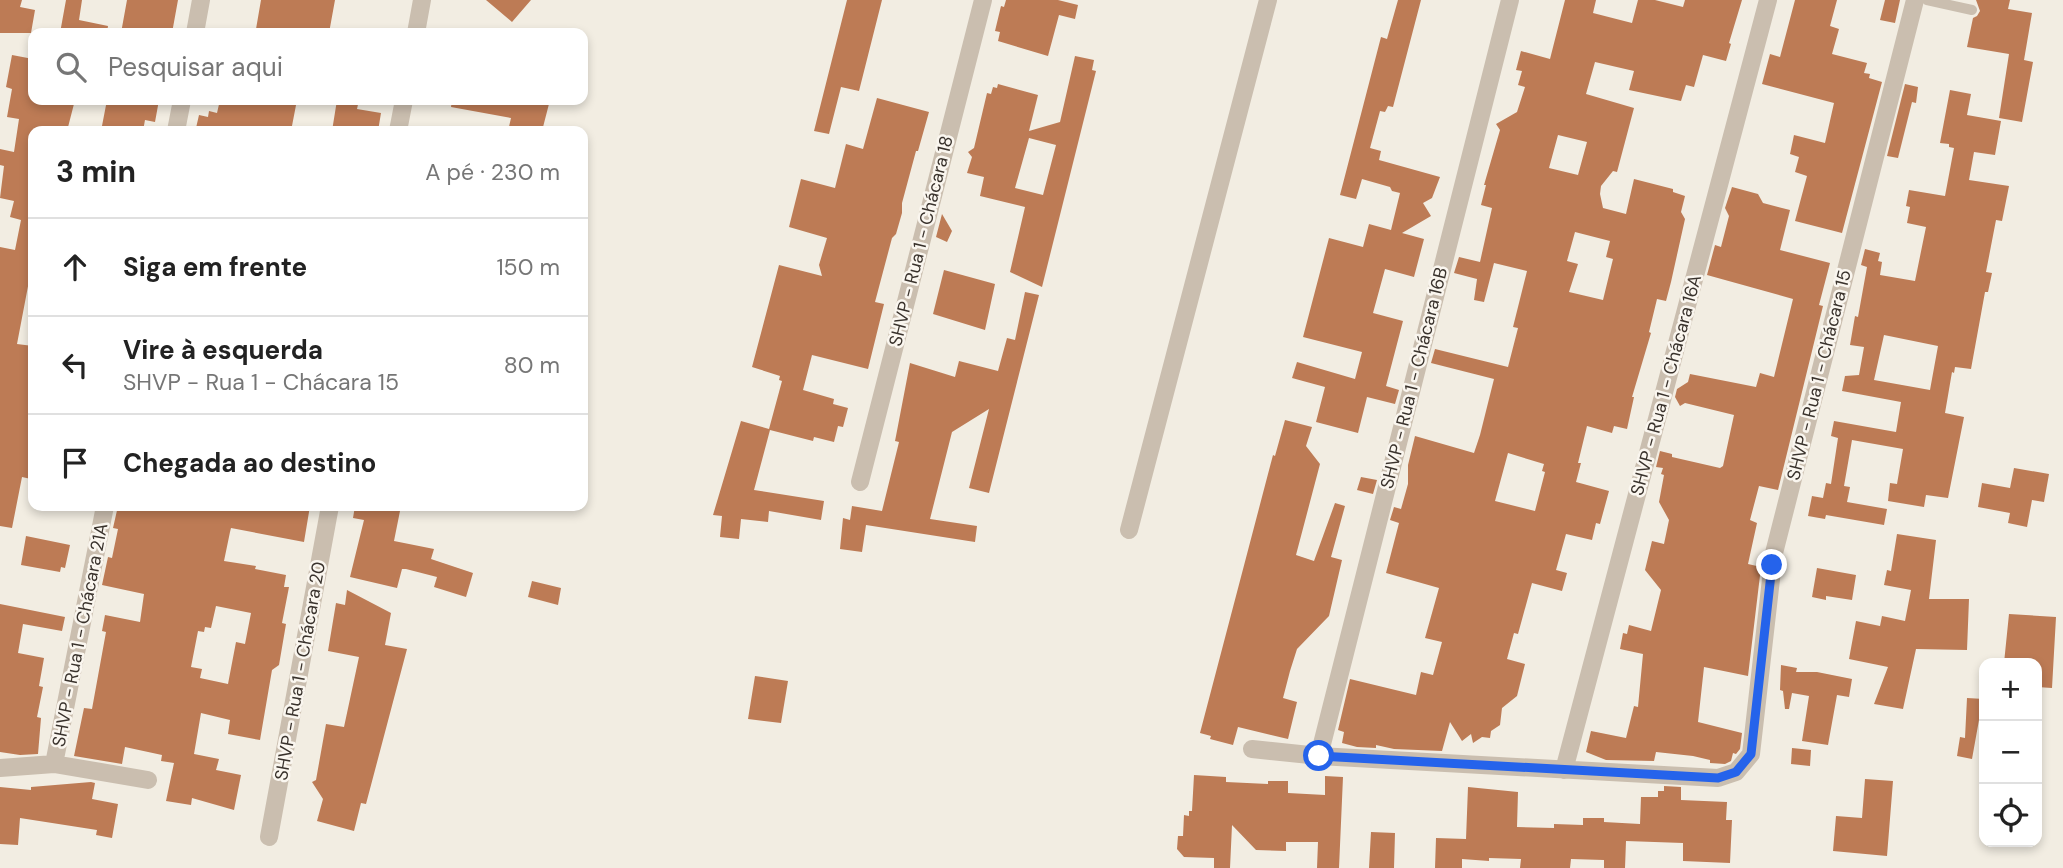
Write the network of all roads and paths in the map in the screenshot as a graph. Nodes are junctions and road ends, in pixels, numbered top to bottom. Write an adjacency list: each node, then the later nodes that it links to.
1 (201, 0): 10 (street)
2 (422, 0): 11 (street)
3 (983, 0): 16 (street, SHVP - Rua 1 - Chácara 18)
4 (1268, 0): 19 (street)
5 (1510, 0): 21 (street, SHVP - Rua 1 - Chácara 16B)
6 (1768, 0): 24 (street, SHVP - Rua 1 - Chácara 16A)
7 (1914, 0): 24 (street, SHVP - Rua 1 - Chácara 15)
8 (1927, 0): 9 (lane)
9 (1972, 10)
10 (196, 28)
11 (417, 28)
12 (181, 105): 14 (street)
13 (403, 105): 15 (street)
14 (177, 126)
15 (399, 126)
16 (860, 482)
17 (104, 511): 22 (street, SHVP - Rua 1 - Chácara 21A)
18 (329, 511): 26 (street, SHVP - Rua 1 - Chácara 20)
19 (1129, 530)
20 (1252, 749): 21 (street)
21 (1319, 756): 24 (street)
22 (54, 764): 23 (street); 25 (street)
23 (0, 768)
24 (1564, 771)
25 (148, 780)
26 (270, 837)

